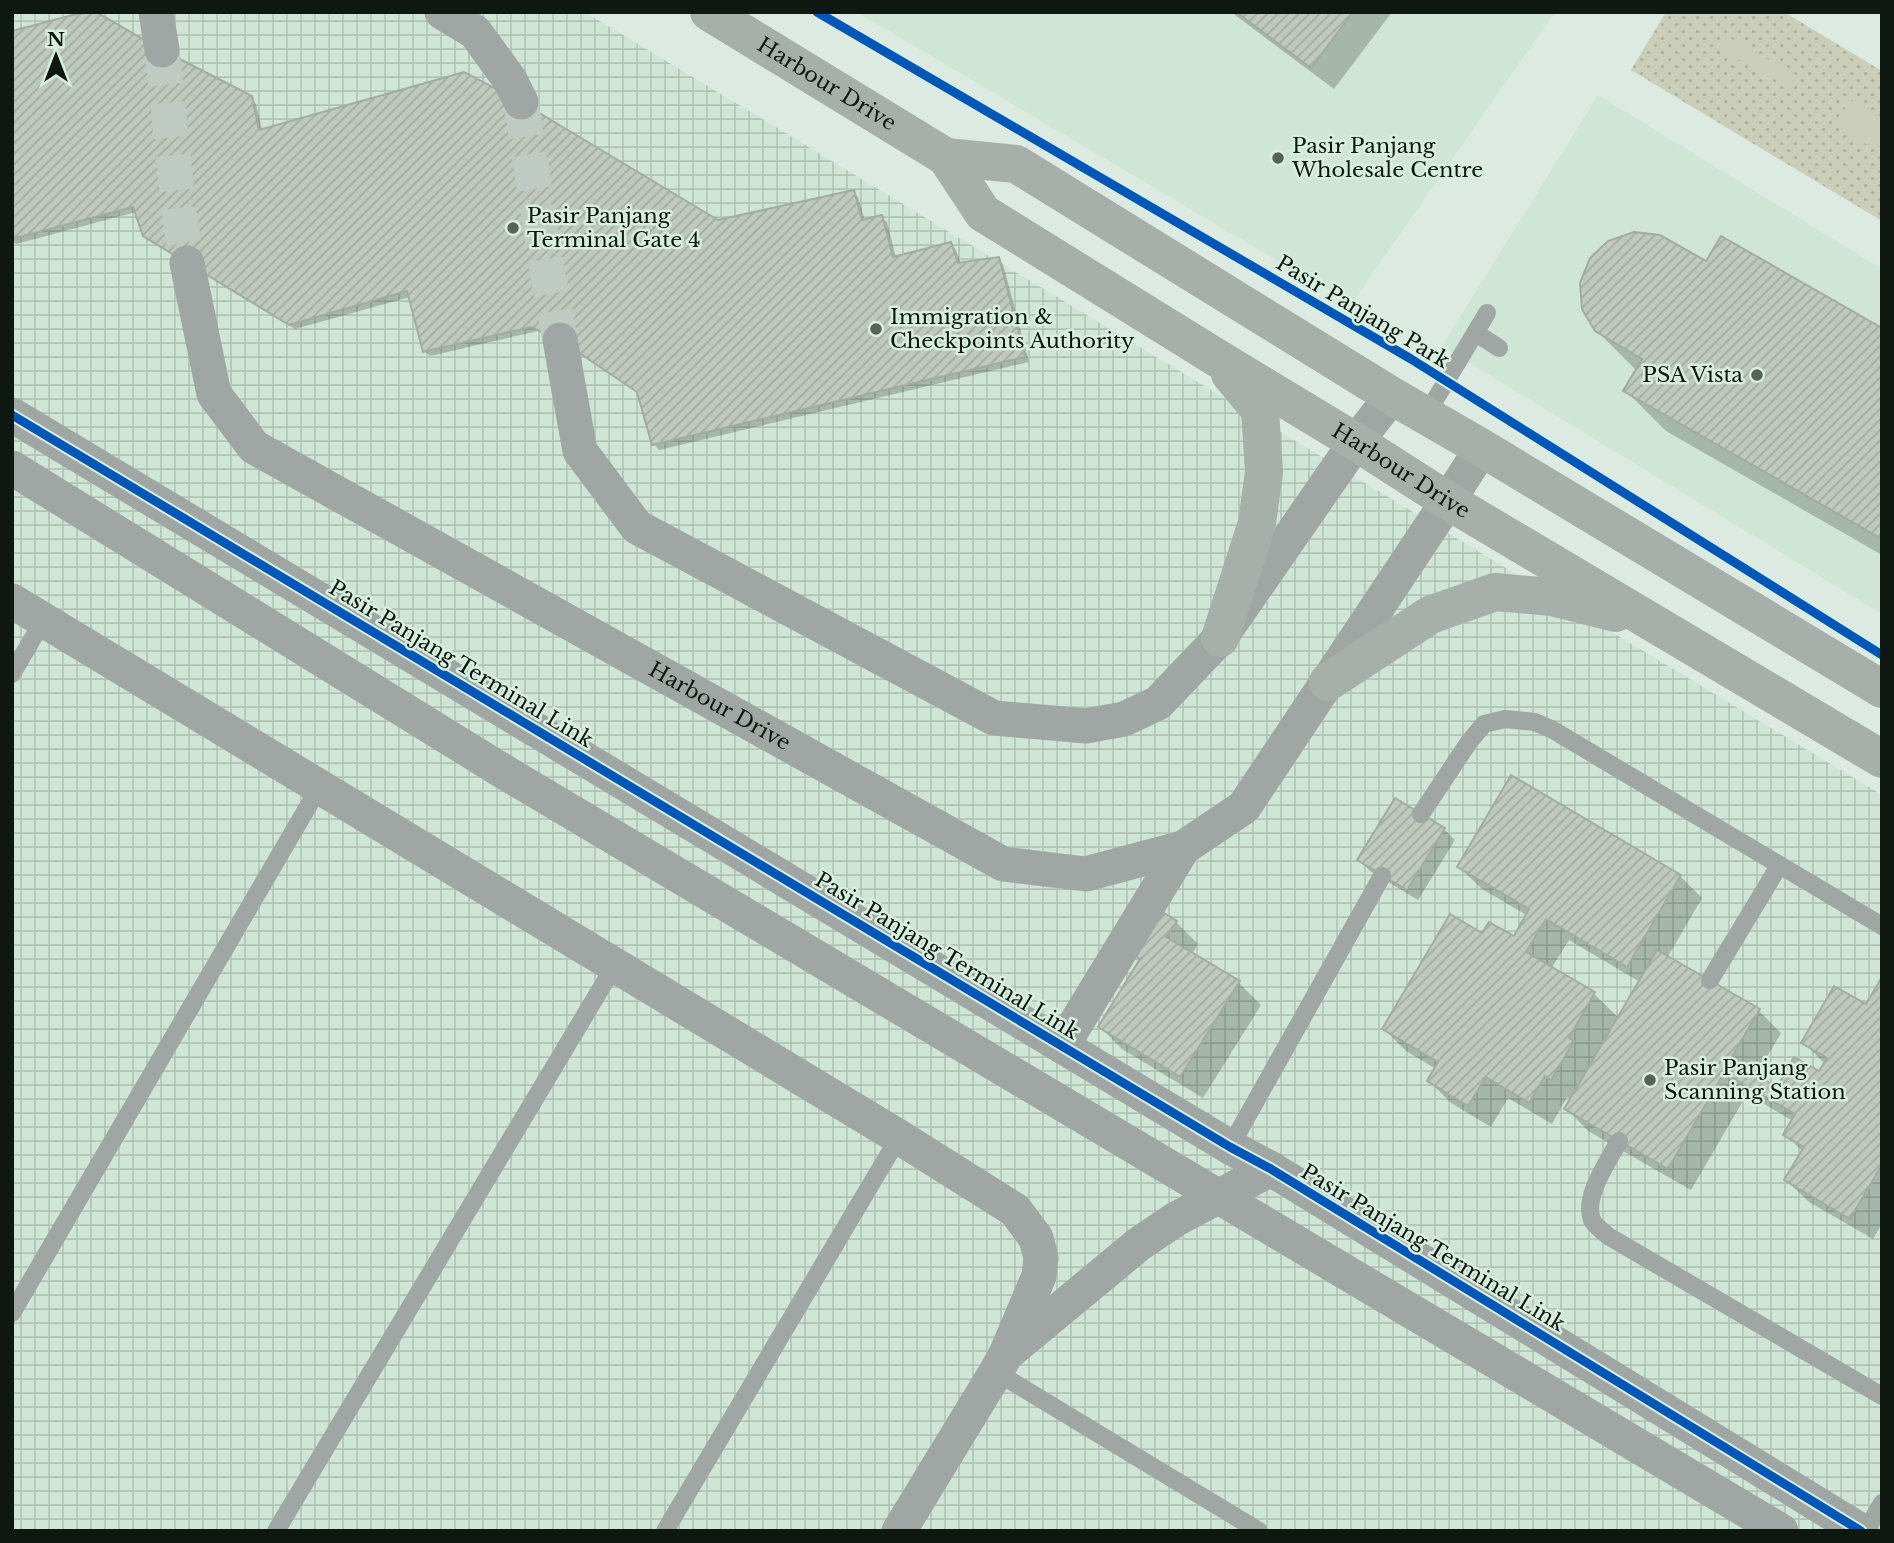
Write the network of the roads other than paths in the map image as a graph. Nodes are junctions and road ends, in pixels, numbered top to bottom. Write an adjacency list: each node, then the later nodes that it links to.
1 (156, 12): 4 (street)
2 (442, 12): 5 (street)
3 (709, 12): 6 (main road, Harbour Drive)
4 (162, 50)
5 (521, 102)
6 (946, 157): 12 (main road, Harbour Drive); 13 (main road, Harbour Drive)
7 (187, 263): 30 (street, Harbour Drive)
8 (1487, 313): 9 (lane)
9 (1476, 332): 11 (lane); 15 (lane)
10 (560, 340): 23 (street)
11 (1499, 348)
12 (1217, 358): 16 (main road, Harbour Drive); 23 (main road)
13 (1392, 396): 15 (main road, Harbour Drive); 16 (street)
14 (12, 415): 36 (street, Pasir Panjang Terminal Link)
15 (1426, 415): 17 (main road, Harbour Drive)
16 (1356, 442): 19 (main road, Harbour Drive); 23 (street)
17 (1482, 448): 19 (street, Harbour Drive); 26 (main road, Harbour Drive)
18 (12, 468): 41 (street)
19 (1448, 500): 22 (main road, Harbour Drive); 25 (street, Harbour Drive)
20 (12, 601): 21 (street)
21 (44, 620): 24 (lane); 28 (street)
22 (1655, 622): 25 (main road); 27 (main road, Harbour Drive)
23 (1220, 638)
24 (12, 674)
25 (1328, 682): 30 (street, Harbour Drive)
26 (1882, 689)
27 (1882, 759)
28 (320, 786): 34 (street); 42 (lane)
29 (1421, 814): 31 (lane)
30 (1183, 848): 36 (street)
31 (1779, 866): 33 (lane); 35 (lane)
32 (1382, 876): 39 (lane)
33 (1882, 926)
34 (615, 965): 37 (street); 46 (lane)
35 (1710, 980)
36 (1062, 1046): 39 (street, Pasir Panjang Terminal Link)
37 (899, 1137): 43 (street); 47 (lane)
38 (1619, 1141): 44 (lane)
39 (1230, 1147): 40 (street, Pasir Panjang Terminal Link)
40 (1271, 1170): 41 (street); 51 (street, Pasir Panjang Terminal Link)
41 (1218, 1197): 43 (street); 50 (street)
42 (12, 1313)
43 (1001, 1363): 48 (street); 49 (lane)
44 (1882, 1396)
45 (1882, 1503): 51 (lane)
46 (276, 1531)
47 (665, 1531)
48 (899, 1531)
49 (1259, 1531)
50 (1781, 1531)
51 (1863, 1531)

